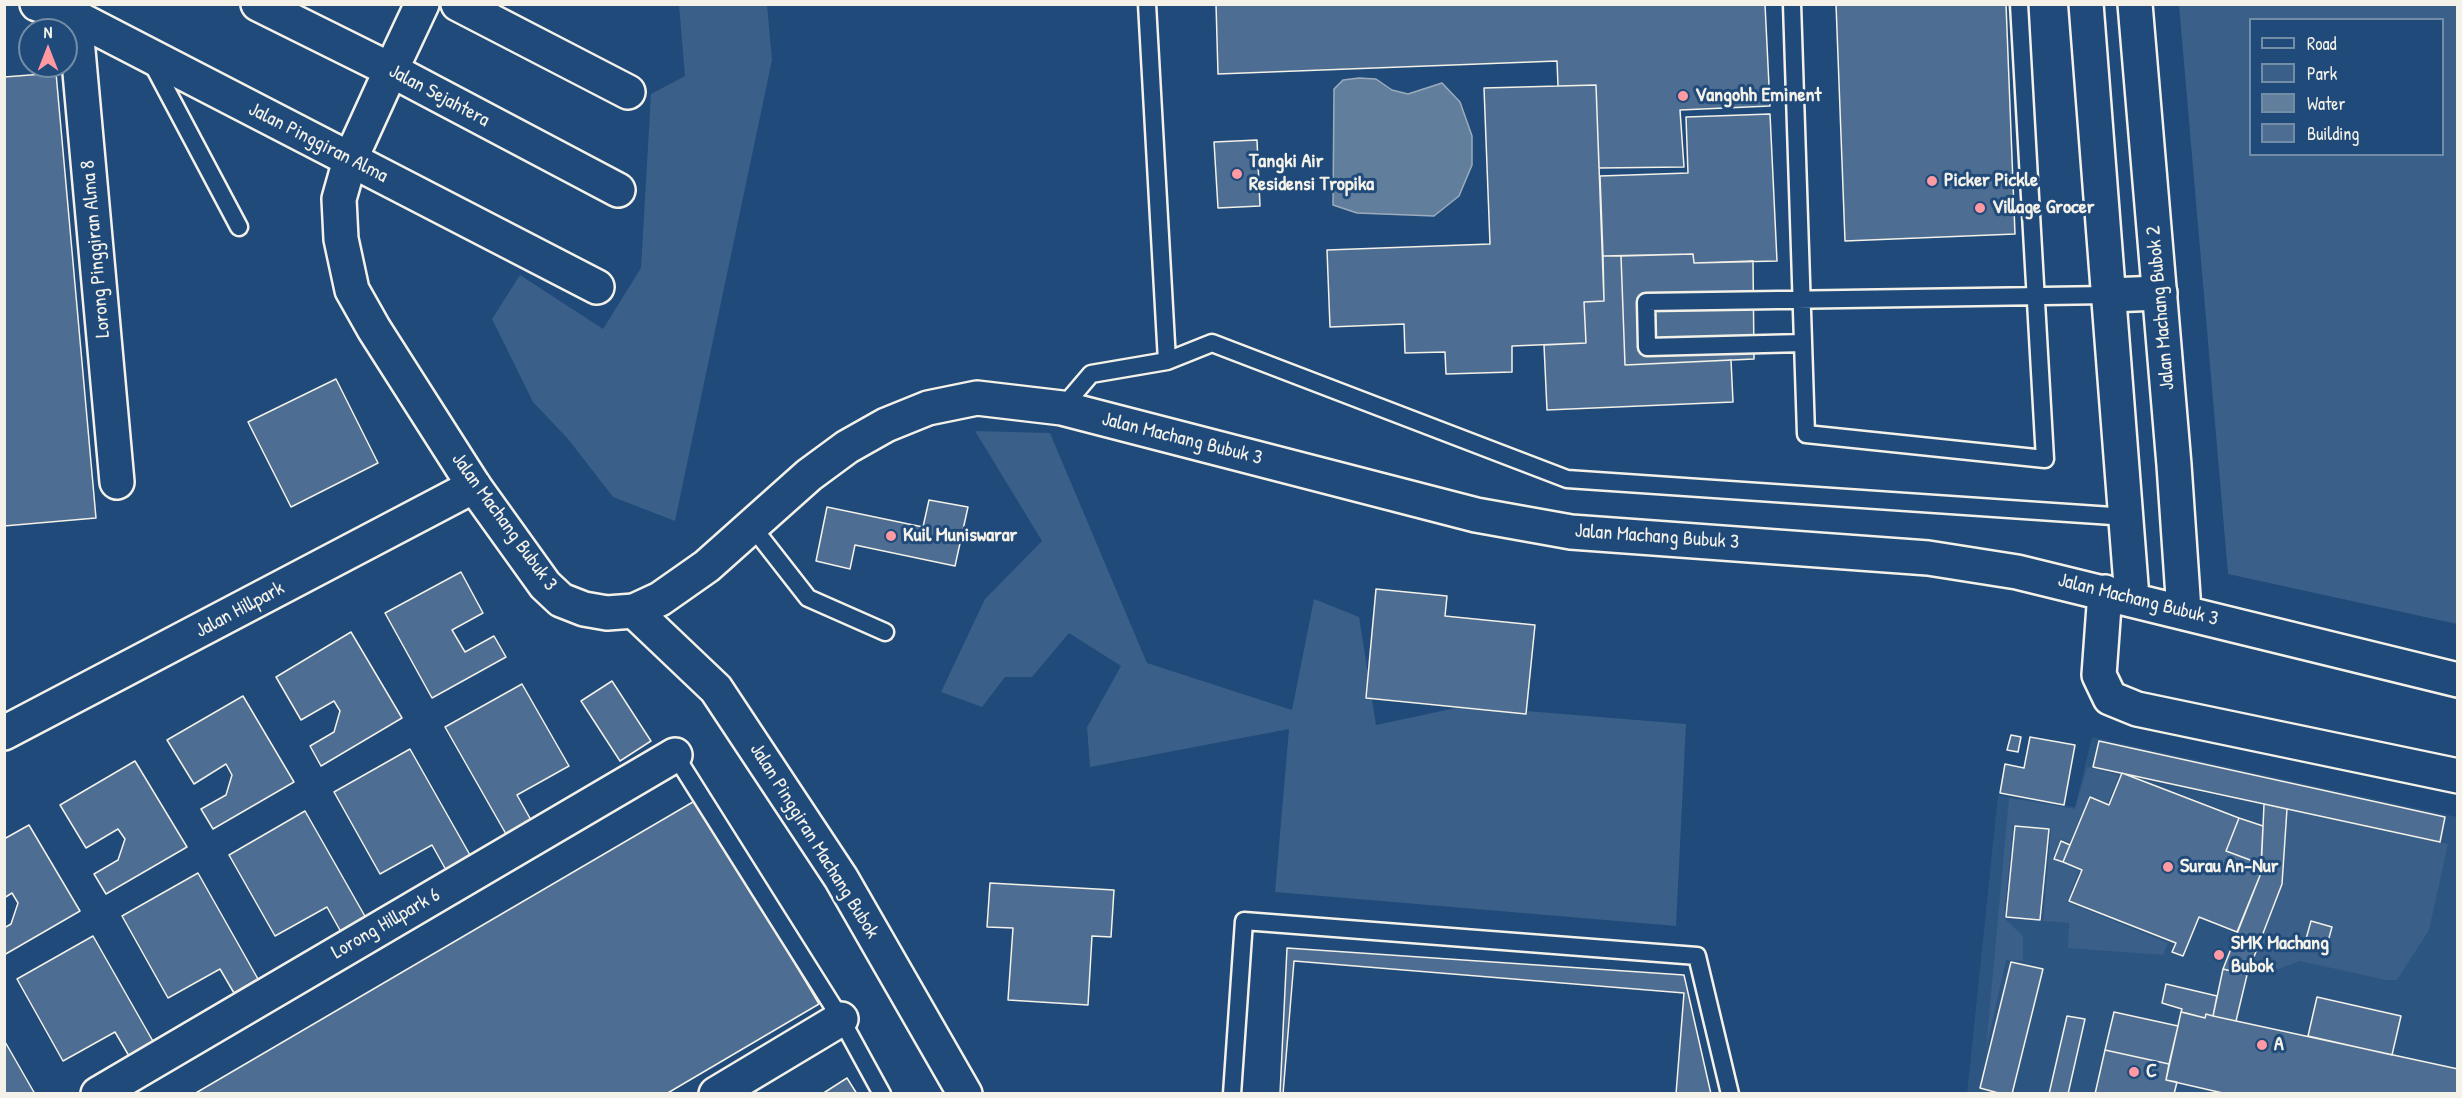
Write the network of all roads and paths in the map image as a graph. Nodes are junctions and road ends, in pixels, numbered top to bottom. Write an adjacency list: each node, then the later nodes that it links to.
1 (36, 4): 10 (street, Jalan Pinggiran Alma)
2 (258, 4): 12 (street, Jalan Sejahtera)
3 (422, 4): 12 (street, Jalan Machang Bubuk 3)
4 (458, 4): 13 (street)
5 (1147, 4): 23 (lane)
6 (1792, 4): 21 (lane)
7 (2019, 4): 19 (lane)
8 (2086, 4): 20 (street)
9 (2135, 4): 18 (street, Jalan Machang Bubok 2)
10 (75, 17): 11 (street, Jalan Pinggiran Alma); 25 (street, Lorong Pinggiran Alma 8)
11 (147, 54): 14 (street, Jalan Pinggiran Alma); 16 (lane)
12 (391, 70): 14 (street, Jalan Machang Bubuk 3); 15 (street, Jalan Sejahtera)
13 (628, 92)
14 (350, 159): 17 (street, Jalan Pinggiran Alma); 26 (street, Jalan Machang Bubuk 3)
15 (618, 190)
16 (238, 227)
17 (597, 287)
18 (2160, 293): 20 (street); 31 (street, Jalan Machang Bubok 2)
19 (2036, 295): 20 (lane); 21 (lane); 22 (lane)
20 (2109, 295): 27 (street)
21 (1802, 299): 22 (lane); 22 (lane)
22 (1803, 344)
23 (1167, 361): 24 (lane); 27 (lane)
24 (1062, 408): 28 (street, Jalan Machang Bubuk 3); 29 (street, Jalan Machang Bubuk 3)
25 (117, 482)
26 (474, 486): 30 (street, Jalan Machang Bubuk 3); 34 (street, Jalan Hillpark)
27 (2127, 517): 29 (street)
28 (751, 525): 30 (street, Jalan Machang Bubuk 3); 32 (lane)
29 (2119, 595): 31 (street, Jalan Machang Bubuk 3); 36 (street)
30 (634, 611): 41 (street, Jalan Pinggiran Machang Bubok)
31 (2184, 611): 33 (street, Jalan Machang Bubuk 3)
32 (885, 632)
33 (2457, 680)
34 (4, 733)
35 (675, 755): 37 (lane); 38 (street, Lorong Hillpark 6)
36 (2457, 776)
37 (841, 1019): 39 (street); 40 (lane)
38 (98, 1094)
39 (716, 1094)
40 (882, 1094)
41 (965, 1094)
42 (1232, 1094): 43 (lane)
43 (1730, 1094)

